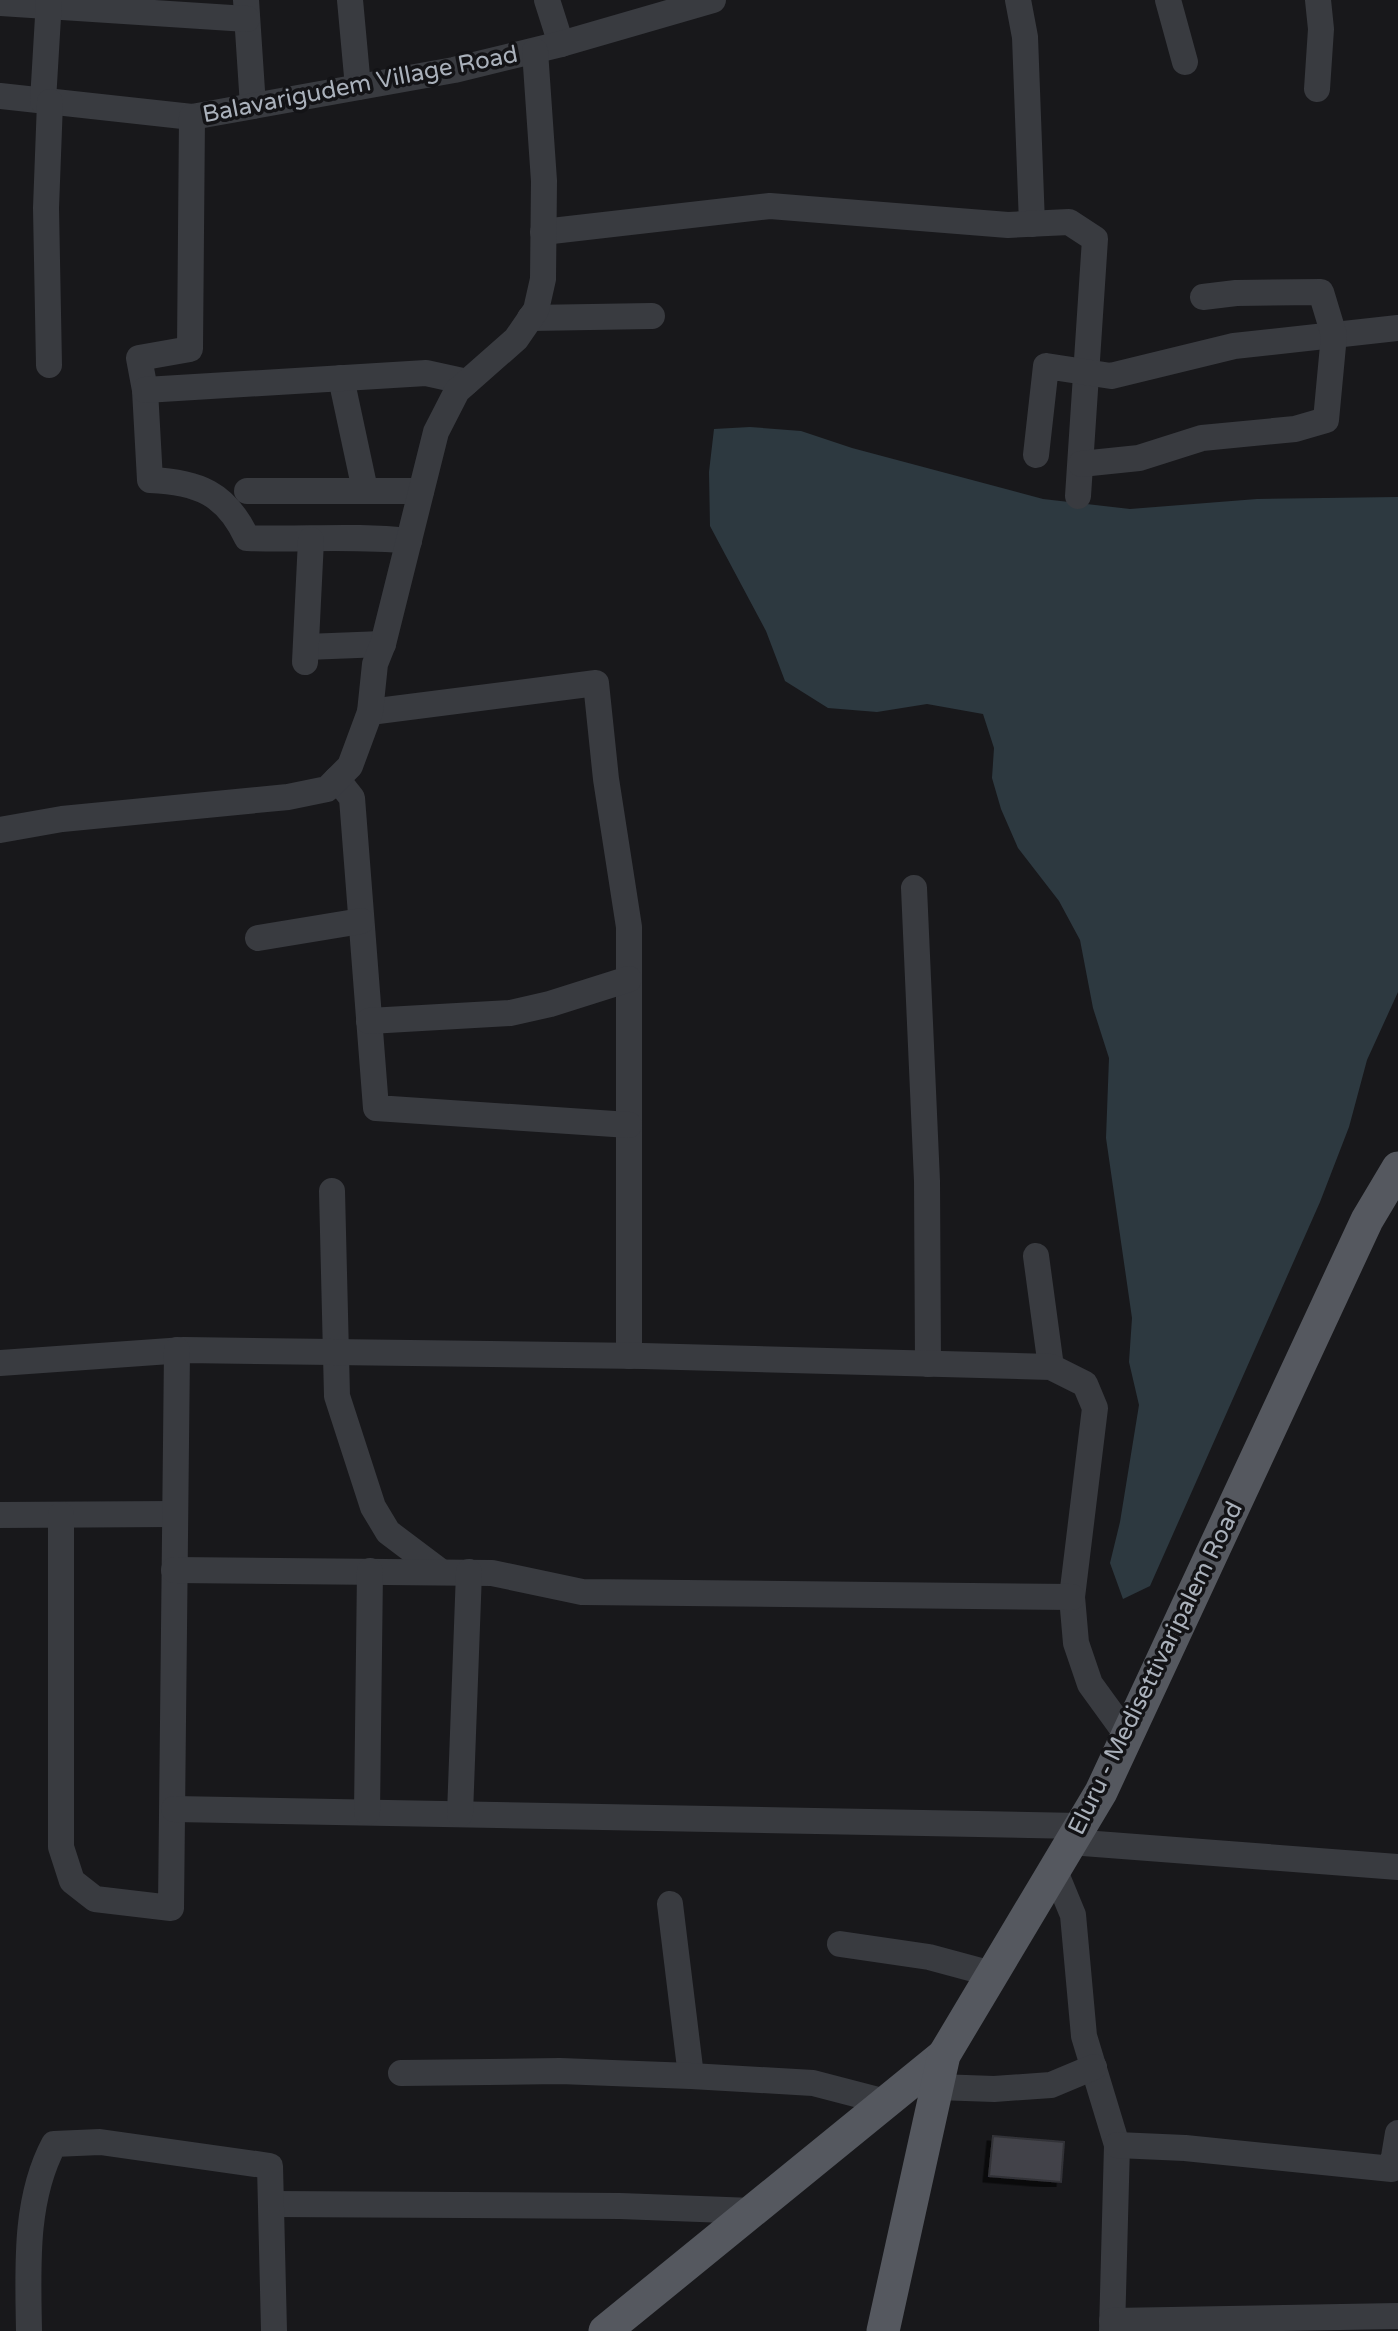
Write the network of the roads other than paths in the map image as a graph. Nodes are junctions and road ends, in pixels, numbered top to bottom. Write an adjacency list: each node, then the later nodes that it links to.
1 (350, 0): 13 (street)
2 (547, 0): 10 (street)
3 (713, 0): 10 (street, Balavarigudem Village Road)
4 (1018, 0): 19 (street)
5 (1168, 0): 12 (street)
6 (1318, 0): 14 (street)
7 (0, 3): 8 (street)
8 (48, 3): 9 (street); 16 (street)
9 (247, 10): 17 (street)
10 (561, 44): 11 (street, Balavarigudem Village Road)
11 (535, 51): 13 (street, Balavarigudem Village Road); 20 (street)
12 (1185, 62)
13 (358, 87): 17 (street, Balavarigudem Village Road)
14 (1317, 89)
15 (0, 96): 16 (street, Balavarigudem Village Road)
16 (46, 101): 18 (street, Balavarigudem Village Road); 26 (street)
17 (253, 106): 18 (street, Balavarigudem Village Road)
18 (192, 117): 30 (street)
19 (1032, 224): 20 (street); 27 (street)
20 (544, 232): 23 (street)
21 (1203, 297): 25 (street)
22 (652, 316): 23 (street)
23 (530, 318): 29 (street)
24 (1398, 328): 25 (street)
25 (1334, 335): 27 (street); 32 (street)
26 (49, 365)
27 (1089, 372): 31 (street); 32 (street)
28 (341, 379): 29 (street); 30 (street); 34 (street)
29 (467, 382): 35 (street)
30 (145, 390): 37 (street)
31 (1036, 455)
32 (1081, 464): 36 (street)
33 (247, 491): 34 (street)
34 (365, 491): 35 (street)
35 (421, 491): 38 (street)
36 (1078, 496)
37 (311, 540): 38 (street); 39 (street)
38 (409, 541): 39 (street)
39 (383, 644): 40 (street)
40 (370, 712): 41 (street); 46 (street)
41 (337, 779): 42 (street); 44 (street)
42 (0, 830)
43 (915, 888): 56 (street)
44 (361, 921): 45 (street); 47 (street)
45 (258, 938)
46 (629, 979): 47 (street); 48 (street)
47 (369, 1021): 48 (street)
48 (629, 1125): 54 (street)
49 (1398, 1168): 66 (main road, Eluru - Medisettivaripalem Road)
50 (331, 1191): 53 (street)
51 (1036, 1256): 57 (street)
52 (177, 1350): 53 (street); 55 (street); 58 (street)
53 (334, 1352): 54 (street); 63 (street)
54 (629, 1356): 56 (street)
55 (0, 1363)
56 (928, 1364): 57 (street)
57 (1051, 1367): 65 (street)
58 (174, 1514): 60 (street); 61 (street)
59 (0, 1515): 60 (street)
60 (61, 1515): 67 (street)
61 (174, 1570): 62 (street); 67 (street)
62 (370, 1571): 63 (street); 68 (street)
63 (441, 1572): 64 (street)
64 (469, 1572): 65 (street); 69 (street)
65 (1072, 1597): 66 (street)
66 (1127, 1735): 70 (main road, Eluru - Medisettivaripalem Road)
67 (174, 1809): 68 (street)
68 (367, 1812): 69 (street)
69 (460, 1814): 70 (street)
70 (1068, 1846): 71 (street); 74 (main road, Eluru - Medisettivaripalem Road); 76 (street)
71 (1398, 1867)
72 (670, 1904): 78 (street)
73 (840, 1944): 74 (street)
74 (992, 1974): 75 (main road, Eluru - Medisettivaripalem Road)
75 (944, 2055): 79 (main road, Eluru - Medisettivaripalem Road); 80 (main road)
76 (1094, 2067): 79 (street); 82 (street)
77 (401, 2073): 78 (street)
78 (691, 2076): 80 (street)
79 (937, 2087): 90 (main road, Eluru - Medisettivaripalem Road)
80 (886, 2102): 84 (main road)
81 (1398, 2133): 82 (street)
82 (1117, 2145): 86 (street)
83 (271, 2204): 84 (street); 87 (street); 88 (street)
84 (753, 2211): 89 (main road)
85 (1398, 2316): 86 (street)
86 (1112, 2326)
87 (29, 2331)
88 (274, 2331)
89 (605, 2331)
90 (883, 2331)

